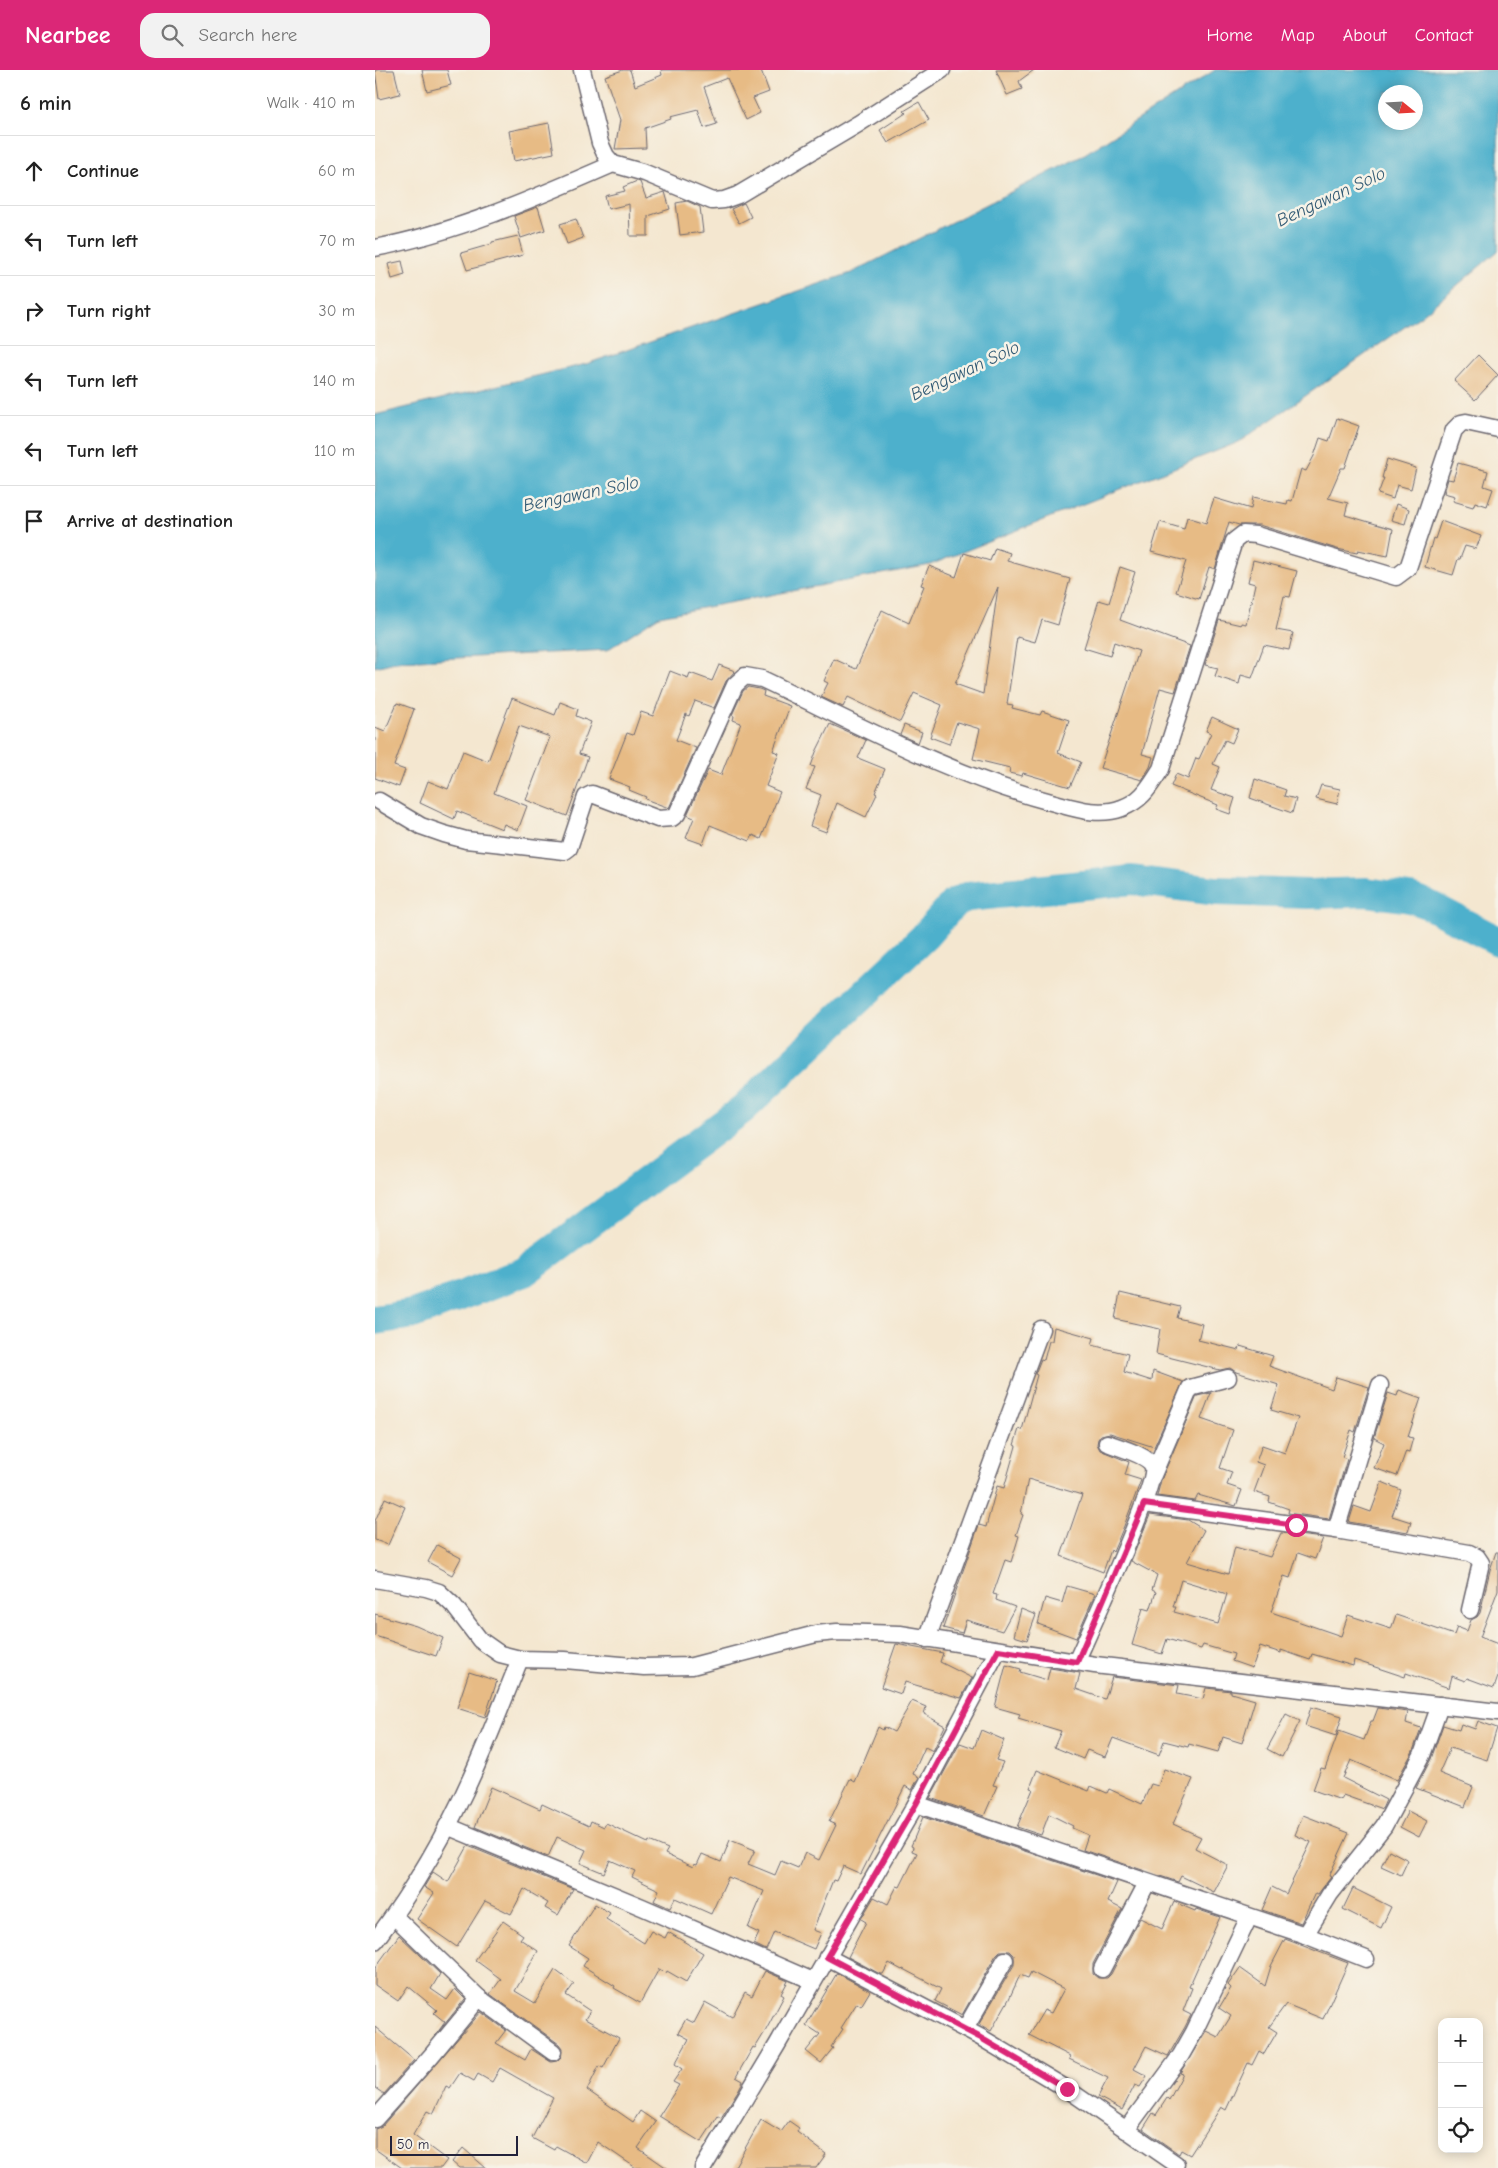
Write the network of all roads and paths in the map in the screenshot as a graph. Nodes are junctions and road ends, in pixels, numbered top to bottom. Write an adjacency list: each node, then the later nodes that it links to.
1 (582, 70): 3 (street)
2 (942, 70): 3 (street)
3 (613, 164): 4 (street)
4 (375, 248)
5 (1498, 429): 6 (street)
6 (379, 801)
7 (1041, 1329): 16 (street)
8 (1227, 1378): 11 (street)
9 (1381, 1385): 13 (street)
10 (1107, 1443): 11 (street)
11 (1153, 1475): 12 (street)
12 (1144, 1504): 13 (street); 19 (street)
13 (1336, 1530): 15 (street)
14 (375, 1579): 18 (street)
15 (1470, 1610)
16 (927, 1639): 17 (street); 18 (street)
17 (998, 1650): 19 (street); 22 (street)
18 (520, 1659): 23 (street)
19 (1077, 1662): 20 (street)
20 (1440, 1705): 21 (street); 27 (street)
21 (1498, 1712)
22 (916, 1804): 24 (street); 29 (street)
23 (447, 1826): 25 (street); 33 (street)
24 (1147, 1883): 26 (street); 32 (street)
25 (394, 1916): 28 (street); 34 (street)
26 (1249, 1917): 27 (street); 38 (street)
27 (1305, 1935): 30 (street)
28 (375, 1941)
29 (827, 1957): 33 (street); 35 (street)
30 (1367, 1959)
31 (1005, 1960): 35 (street)
32 (1102, 1969)
33 (813, 1981): 40 (street)
34 (479, 1998): 36 (street); 37 (street)
35 (965, 2029): 38 (street)
36 (553, 2052)
37 (375, 2119)
38 (1127, 2130): 39 (street)
39 (1176, 2164)
40 (703, 2168)

